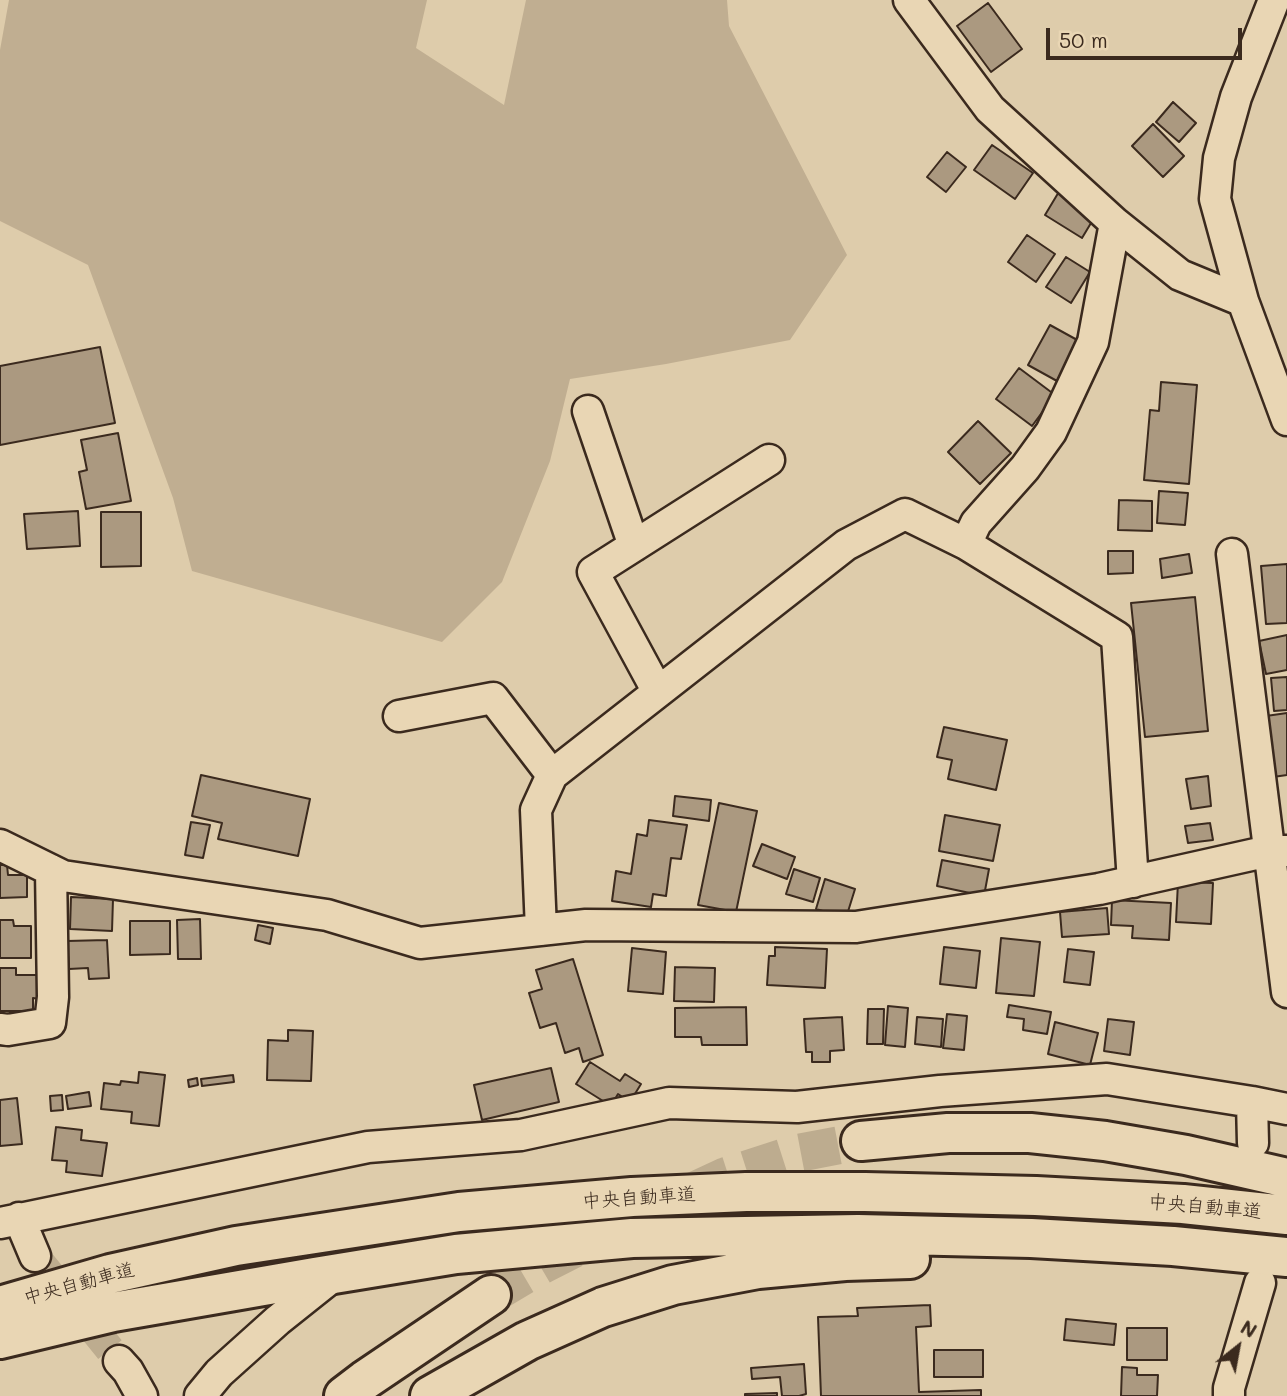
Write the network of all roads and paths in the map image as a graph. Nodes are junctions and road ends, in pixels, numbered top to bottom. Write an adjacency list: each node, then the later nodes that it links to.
1 (909, 0): 3 (street)
2 (1274, 0): 4 (street)
3 (1115, 223): 4 (street); 8 (street)
4 (1243, 301): 6 (street)
5 (588, 411): 9 (street)
6 (1287, 420)
7 (769, 460): 9 (street)
8 (966, 544): 11 (street); 17 (street)
9 (634, 546): 11 (street)
10 (1232, 554): 15 (street)
11 (658, 692): 13 (street)
12 (399, 716): 13 (street)
13 (551, 775): 18 (street)
14 (0, 845): 16 (street)
15 (1278, 851): 17 (street); 19 (street)
16 (51, 870): 18 (street); 20 (street)
17 (1133, 882): 18 (street)
18 (541, 930)
19 (1287, 992)
20 (0, 1029)
21 (1252, 1102): 22 (street); 24 (street); 27 (street)
22 (1287, 1109)
23 (861, 1141): 25 (highway)
24 (1253, 1143)
25 (1287, 1178)
26 (1287, 1215): 32 (highway, 中央自動車道)
27 (9, 1220): 28 (street)
28 (35, 1256)
29 (1278, 1267): 30 (highway, 中央自動車道); 38 (highway); 39 (street)
30 (337, 1273): 33 (highway, 中央自動車道); 36 (street)
31 (491, 1295): 37 (highway)
32 (0, 1306)
33 (0, 1339)
34 (120, 1361): 35 (street)
35 (142, 1396)
36 (200, 1396)
37 (344, 1396)
38 (430, 1396)
39 (1229, 1396)

